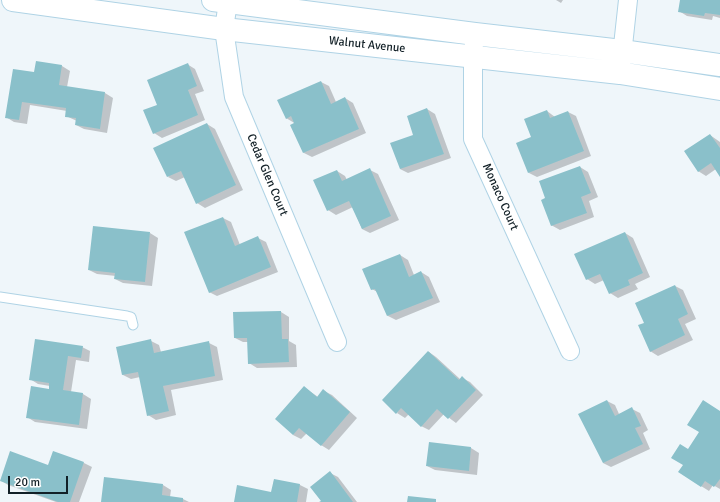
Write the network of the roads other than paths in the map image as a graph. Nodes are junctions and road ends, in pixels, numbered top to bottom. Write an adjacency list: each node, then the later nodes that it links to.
1 (13, 0): 4 (street, Walnut Avenue)
2 (628, 0): 6 (street)
3 (220, 1): 4 (street, Cedar Glen Court); 5 (street, Walnut Avenue)
4 (224, 29): 7 (street, Walnut Avenue); 13 (street, Cedar Glen Court)
5 (475, 34): 6 (street, Walnut Avenue); 7 (street, Monaco Court)
6 (622, 51): 8 (street, Walnut Avenue); 9 (street)
7 (473, 57): 9 (street, Walnut Avenue); 14 (street, Monaco Court)
8 (720, 65)
9 (620, 73): 10 (street, Walnut Avenue)
10 (720, 89)
11 (0, 297): 12 (lane)
12 (133, 326)
13 (337, 342)
14 (570, 351)

